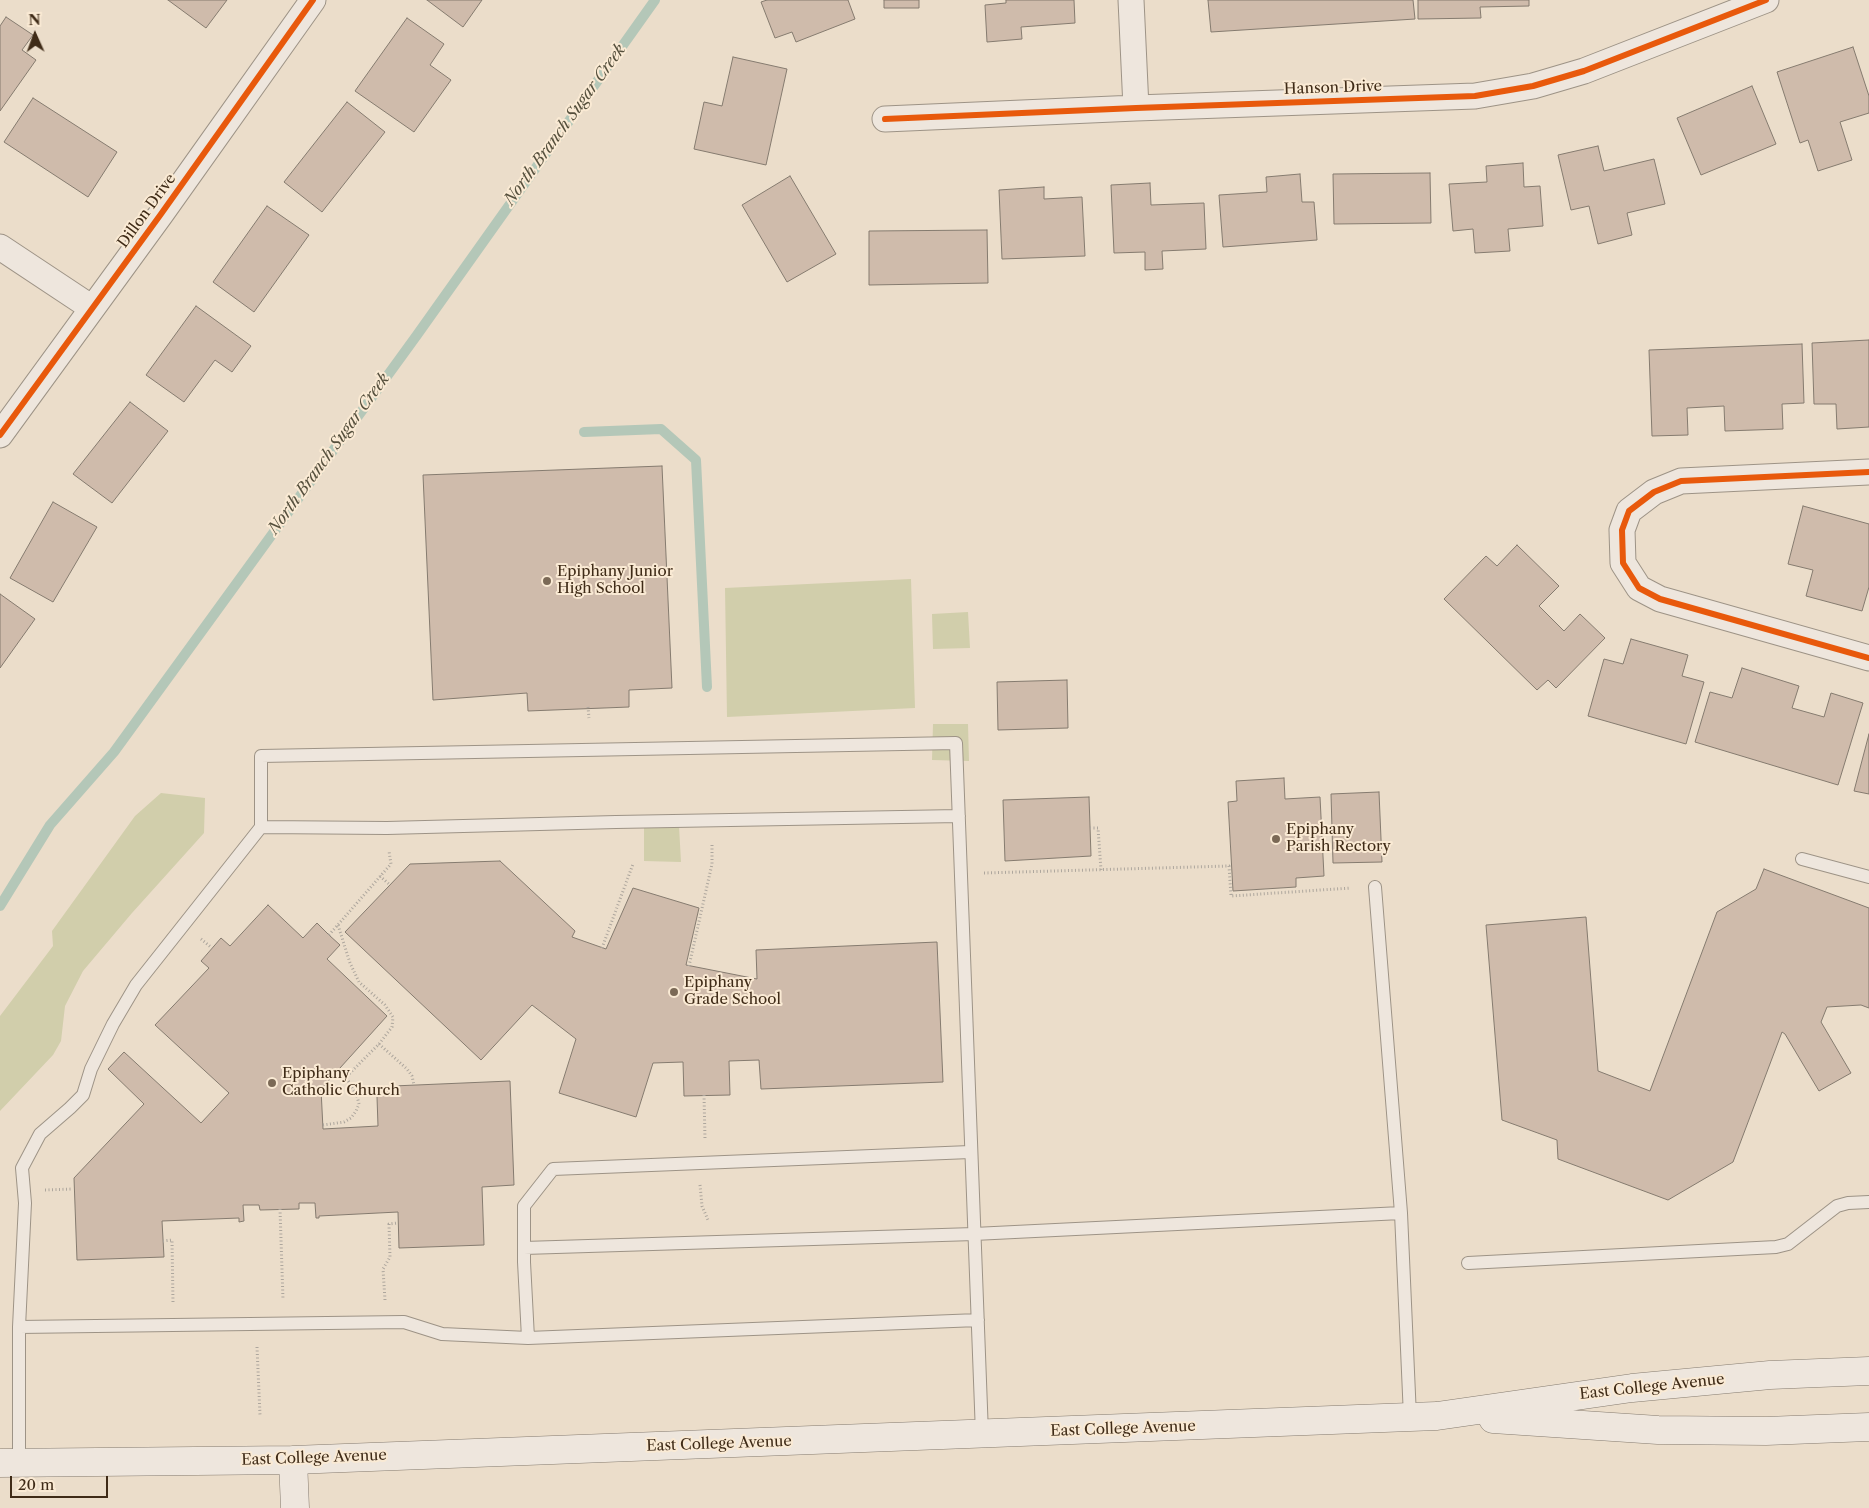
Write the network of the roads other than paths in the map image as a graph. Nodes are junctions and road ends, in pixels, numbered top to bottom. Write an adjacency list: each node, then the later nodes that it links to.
1 (313, 0): 7 (street, Dillon Drive)
2 (1131, 0): 4 (street)
3 (1766, 0): 4 (street, Hanson Drive)
4 (1136, 108): 5 (street, Hanson Drive)
5 (885, 119)
6 (0, 247): 7 (street)
7 (92, 308): 8 (street, Dillon Drive)
8 (0, 435)
9 (1869, 472): 10 (street)
10 (1869, 658)
11 (959, 816): 12 (lane); 12 (lane); 16 (lane)
12 (261, 827): 23 (lane)
13 (1802, 859): 14 (lane)
14 (1869, 877)
15 (1375, 887): 18 (lane)
16 (970, 1152): 19 (lane); 20 (lane)
17 (1869, 1202): 21 (lane)
18 (1402, 1213): 19 (lane); 27 (lane)
19 (974, 1234): 20 (lane); 22 (lane)
20 (524, 1248): 24 (lane)
21 (1468, 1263)
22 (978, 1320): 24 (lane); 29 (lane)
23 (19, 1327): 24 (lane); 31 (lane)
24 (528, 1338)
25 (1869, 1371): 26 (main road, East College Avenue)
26 (1437, 1416): 27 (main road, East College Avenue); 28 (main road, East College Avenue)
27 (1410, 1417): 29 (main road, East College Avenue)
28 (1869, 1427)
29 (982, 1434): 30 (main road, East College Avenue)
30 (293, 1460): 31 (main road, East College Avenue); 32 (main road)
31 (9, 1463)
32 (295, 1508)

